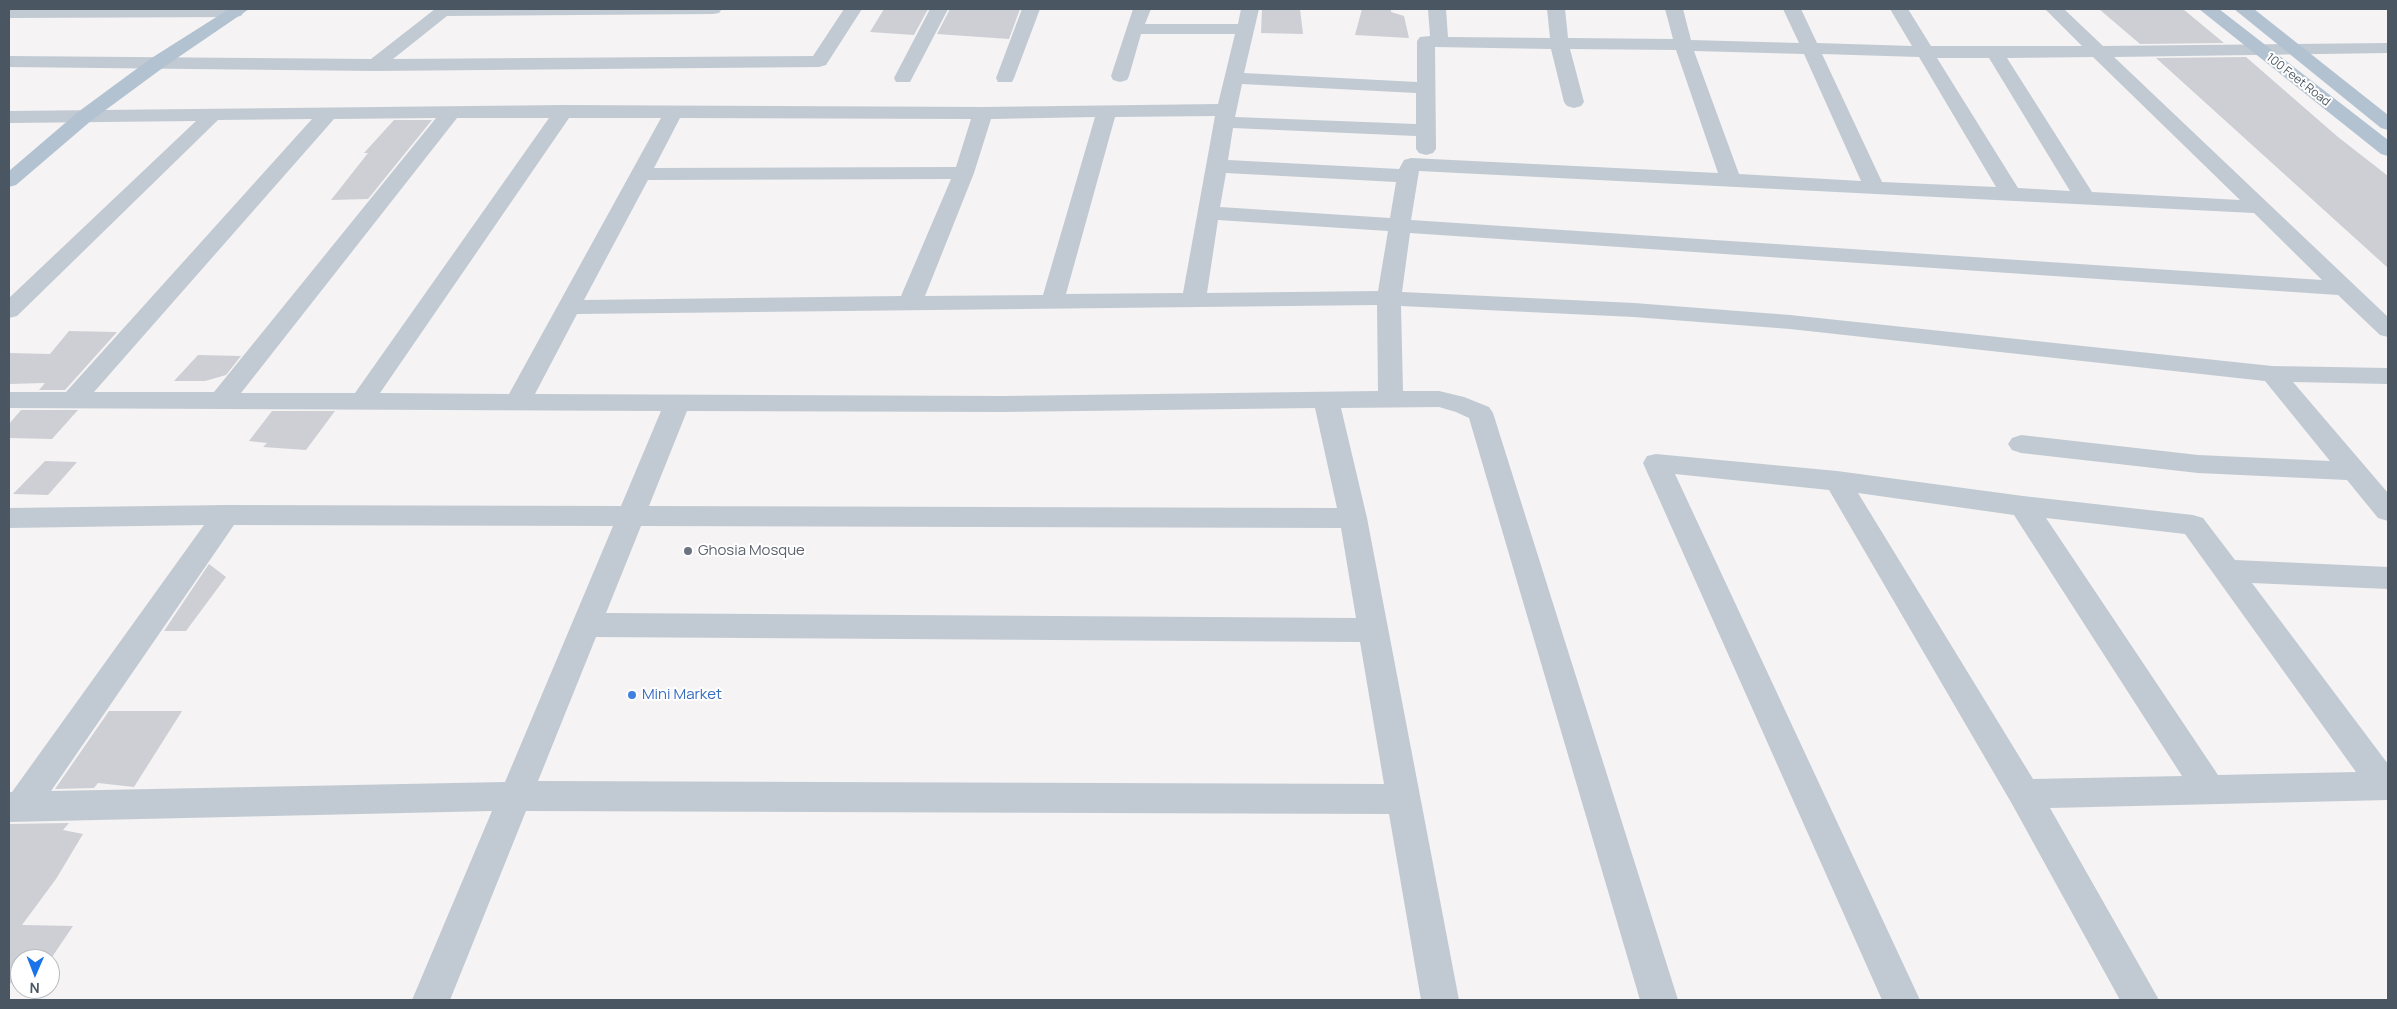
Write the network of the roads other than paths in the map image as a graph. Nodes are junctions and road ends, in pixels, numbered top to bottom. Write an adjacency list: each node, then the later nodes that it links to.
1 (713, 9): 16 (street)
2 (853, 9): 32 (street)
3 (940, 9): 34 (street)
4 (1031, 9): 35 (street)
5 (1142, 9): 18 (street)
6 (1250, 9): 19 (street)
7 (1437, 9): 20 (street)
8 (1556, 9): 21 (street)
9 (1674, 9): 22 (street)
10 (1792, 9): 25 (street)
11 (1899, 9): 28 (street)
12 (2054, 9): 27 (street)
13 (2208, 9): 26 (main road, 100 Feet Road)
14 (2243, 9): 23 (main road, 100 Feet Road)
15 (237, 10): 17 (street); 31 (main road)
16 (444, 10): 32 (street)
17 (9, 13)
18 (1134, 29): 19 (street); 33 (street)
19 (1246, 29): 36 (street)
20 (1440, 42): 21 (street); 37 (street)
21 (1559, 43): 22 (street); 38 (street)
22 (1683, 45): 25 (street); 56 (street)
23 (2292, 48): 24 (street); 26 (street); 49 (main road, 100 Feet Road)
24 (2388, 48)
25 (1812, 49): 28 (street); 58 (street)
26 (2258, 49): 27 (street); 51 (main road, 100 Feet Road)
27 (2097, 50): 29 (street); 61 (street)
28 (1926, 52): 29 (street); 59 (street)
29 (1994, 52): 60 (street)
30 (9, 62): 31 (street)
31 (157, 63): 32 (street); 46 (main road)
32 (375, 65)
33 (1120, 76)
34 (903, 78)
35 (1005, 78)
36 (1234, 78): 37 (street); 47 (street)
37 (1426, 88): 50 (street)
38 (1574, 102)
39 (1107, 110): 43 (street); 47 (street); 67 (street)
40 (564, 111): 41 (street); 42 (street); 79 (street)
41 (451, 112): 45 (street); 78 (street)
42 (674, 112): 43 (street); 55 (street)
43 (983, 113): 54 (street)
44 (214, 114): 45 (street); 46 (street); 70 (street)
45 (328, 114): 77 (street)
46 (85, 116): 48 (street); 57 (main road)
47 (1225, 116): 50 (street); 52 (street)
48 (9, 117)
49 (2388, 124)
50 (1426, 130): 53 (street)
51 (2386, 145)
52 (1216, 166): 53 (street); 62 (street)
53 (1416, 170): 56 (street); 63 (street)
54 (964, 173): 55 (street); 68 (street)
55 (639, 174): 69 (street)
56 (1731, 180): 58 (street)
57 (9, 181)
58 (1875, 188): 59 (street)
59 (2011, 195): 60 (street)
60 (2085, 198): 61 (street)
61 (2259, 207): 64 (street)
62 (1208, 213): 63 (street); 66 (street)
63 (1400, 225): 64 (street); 65 (street)
64 (2344, 288): 71 (street)
65 (1389, 298): 66 (street); 72 (street); 74 (street)
66 (1194, 299): 67 (street)
67 (1053, 301): 68 (street)
68 (910, 303): 69 (street)
69 (568, 307): 80 (street)
70 (9, 310)
71 (2388, 330)
72 (2272, 374): 73 (street); 83 (street)
73 (2388, 376)
74 (1391, 398): 75 (street); 103 (street)
75 (1326, 399): 81 (street); 90 (street)
76 (9, 400): 77 (street)
77 (73, 400): 78 (street)
78 (222, 400): 79 (street)
79 (362, 401): 80 (street)
80 (518, 401): 81 (street)
81 (678, 402): 88 (street)
82 (2021, 444): 83 (street)
83 (2354, 471): 86 (street)
84 (1837, 481): 85 (street); 97 (street); 104 (street)
85 (2023, 506): 91 (street); 96 (street)
86 (2388, 511)
87 (226, 516): 88 (street); 89 (street); 100 (street)
88 (630, 517): 90 (street); 93 (street)
89 (9, 518)
90 (1353, 518): 94 (street)
91 (2227, 571): 92 (street); 95 (street)
92 (2388, 578)
93 (585, 625): 94 (street); 98 (street)
94 (1372, 630): 99 (street)
95 (2386, 786): 96 (street)
96 (2209, 790): 97 (street)
97 (2024, 794): 105 (street)
98 (514, 796): 99 (street); 100 (street); 101 (street)
99 (1403, 799): 102 (street)
100 (15, 807)
101 (431, 1000)
102 (1440, 1000)
103 (1659, 1000)
104 (1901, 1000)
105 (2140, 1000)

